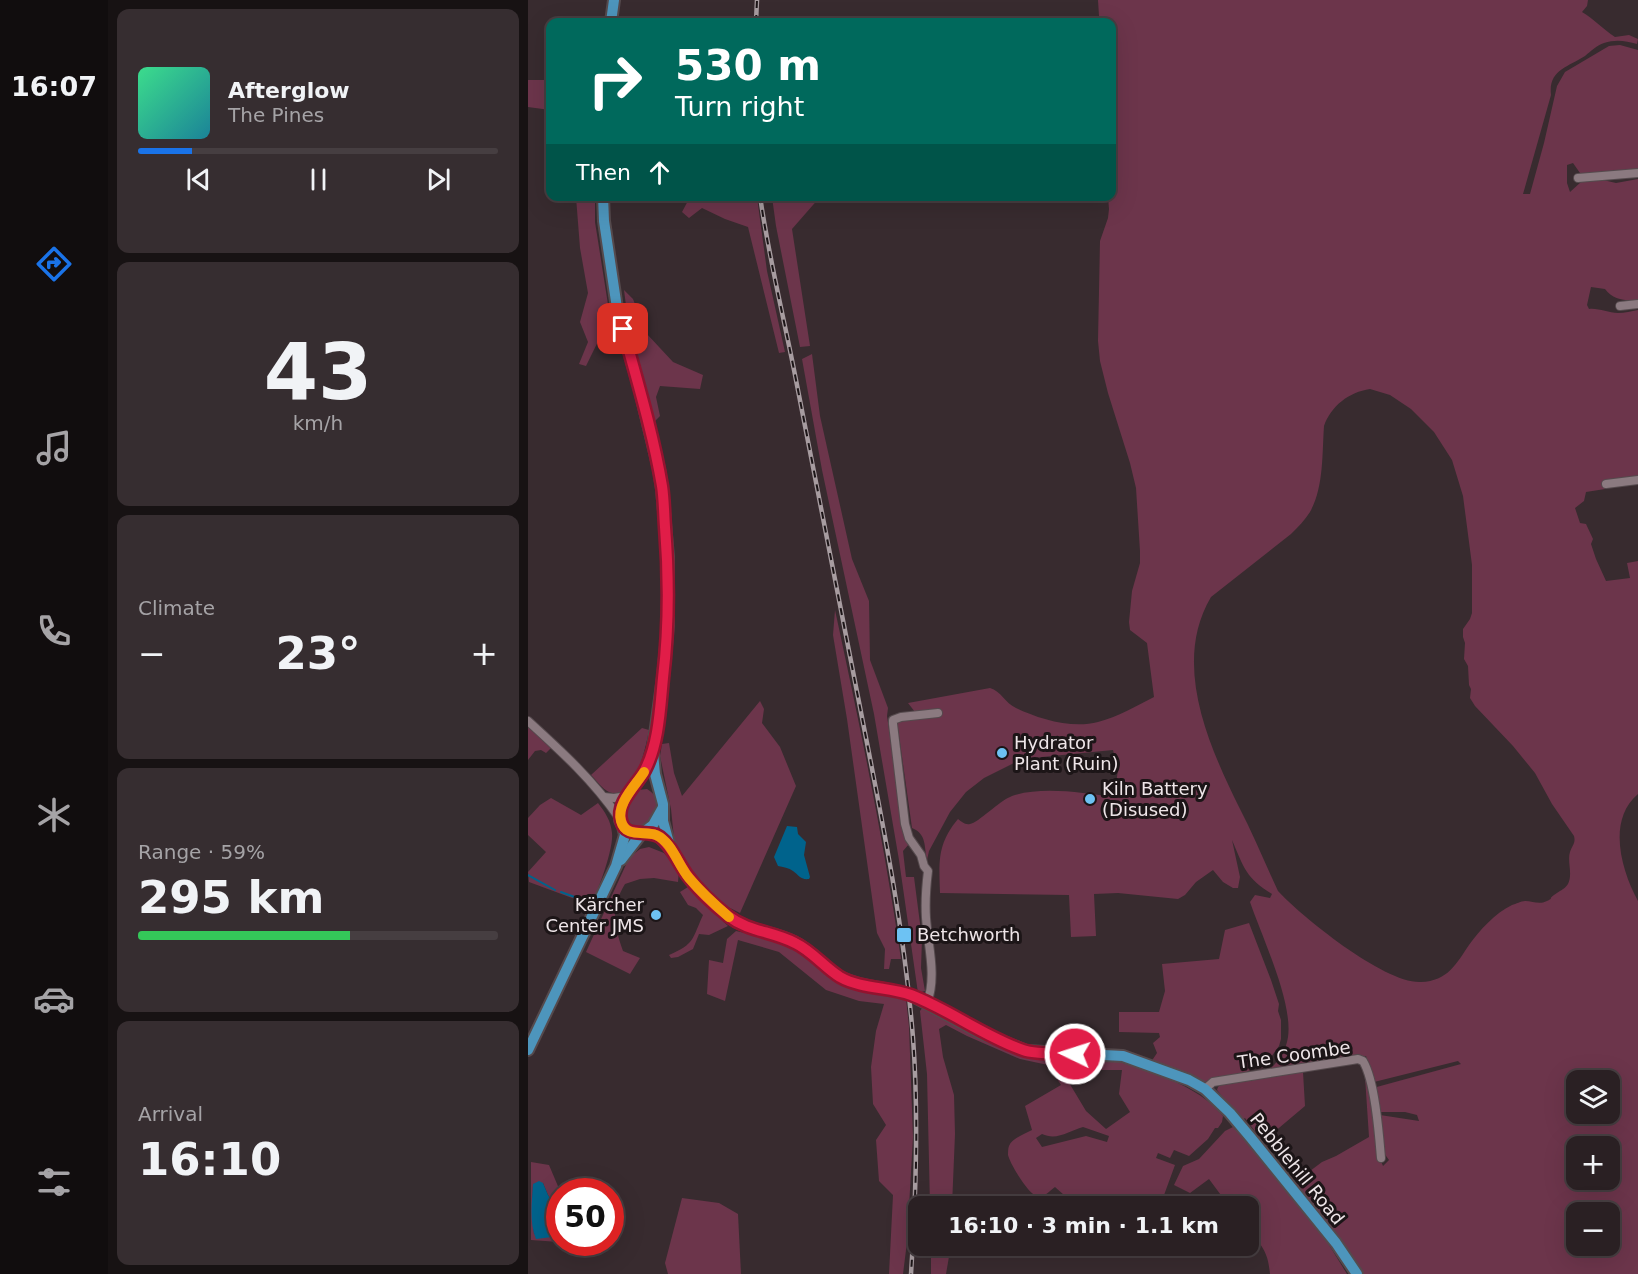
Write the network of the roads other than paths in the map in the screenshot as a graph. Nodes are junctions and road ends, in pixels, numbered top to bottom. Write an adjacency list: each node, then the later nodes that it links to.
1 (614, 0): 2 (main road)
2 (612, 18)
3 (1638, 173): 4 (street)
4 (1578, 178)
5 (603, 201): 12 (main road)
6 (1638, 304): 7 (street)
7 (1620, 306)
8 (1638, 480): 9 (street)
9 (1606, 484)
10 (938, 713): 22 (street)
11 (528, 721): 16 (street)
12 (653, 749): 13 (main road); 14 (main road)
13 (636, 784): 14 (main road); 15 (main road)
14 (660, 792): 17 (main road)
15 (627, 796): 16 (street); 18 (main road)
16 (604, 797): 18 (street)
17 (662, 809): 19 (main road); 20 (main road)
18 (622, 823): 19 (main road); 21 (main road)
19 (643, 833): 20 (main road); 21 (main road)
20 (670, 848): 22 (main road, Pebblehill Road)
21 (616, 866): 23 (main road)
22 (927, 1003): 24 (main road, Pebblehill Road)
23 (528, 1050)
24 (1205, 1089): 25 (street, The Coombe); 26 (main road, Pebblehill Road)
25 (1381, 1158)
26 (1357, 1274)

